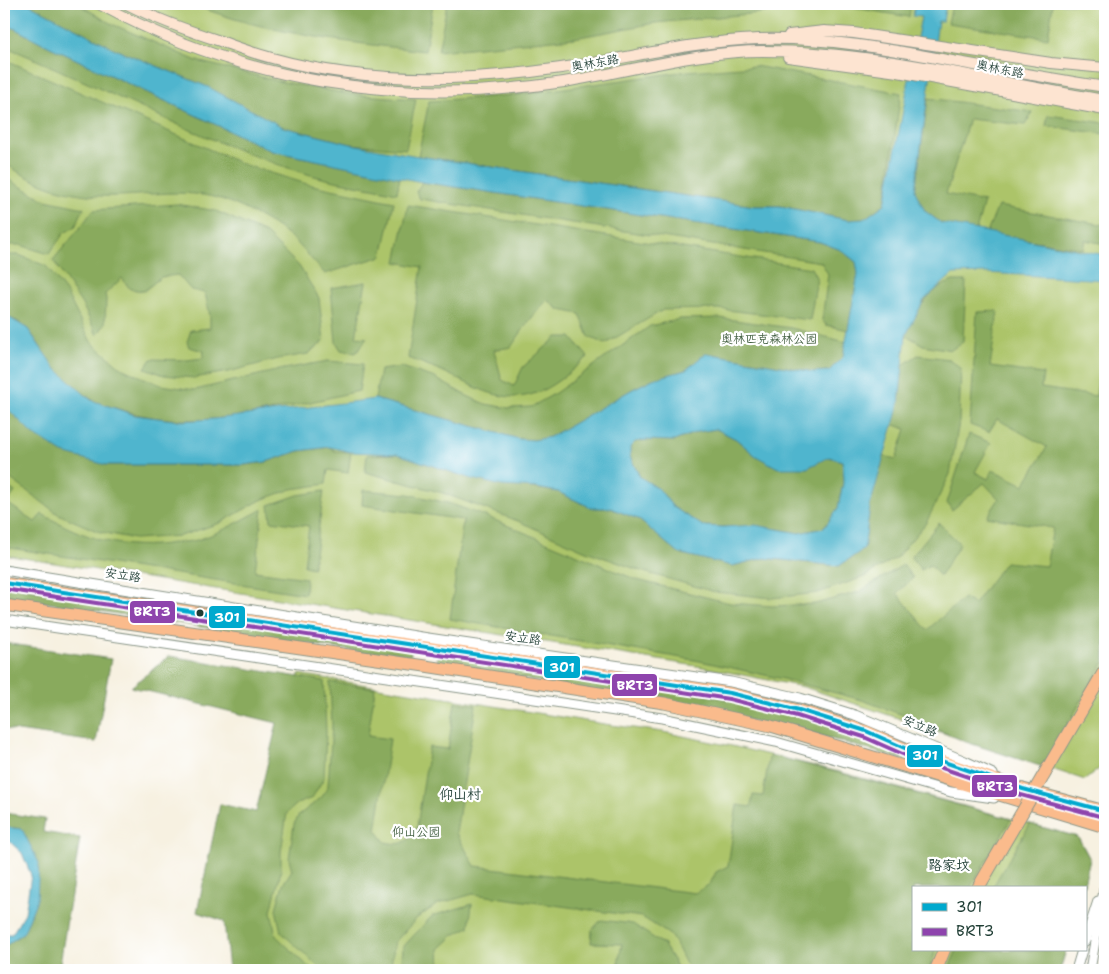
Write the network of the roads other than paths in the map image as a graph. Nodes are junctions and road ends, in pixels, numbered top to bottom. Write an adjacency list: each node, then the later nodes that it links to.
1 (99, 4): 4 (main road, 奥林东路)
2 (127, 4): 3 (main road, 奥林东路)
3 (759, 39): 5 (main road); 6 (main road, 奥林东路)
4 (760, 51): 7 (main road, 奥林东路); 8 (main road)
5 (1105, 68)
6 (1105, 87)
7 (1105, 100)
8 (1105, 110)
9 (4, 570): 14 (street, 安立路)
10 (4, 583): 14 (main road, 安立路)
11 (4, 605): 15 (main road)
12 (4, 620): 15 (street)
13 (1105, 670): 20 (highway, bridge)
14 (1022, 789): 16 (main road, 安立路)
15 (1019, 801): 17 (main road)
16 (1105, 811)
17 (1105, 827)
18 (1105, 877): 21 (street)
19 (1105, 884): 26 (street)
20 (979, 886)
21 (1086, 938)
22 (943, 952): 24 (highway)
23 (1081, 952): 25 (street)
24 (936, 970)
25 (1076, 970)
26 (1090, 970)

